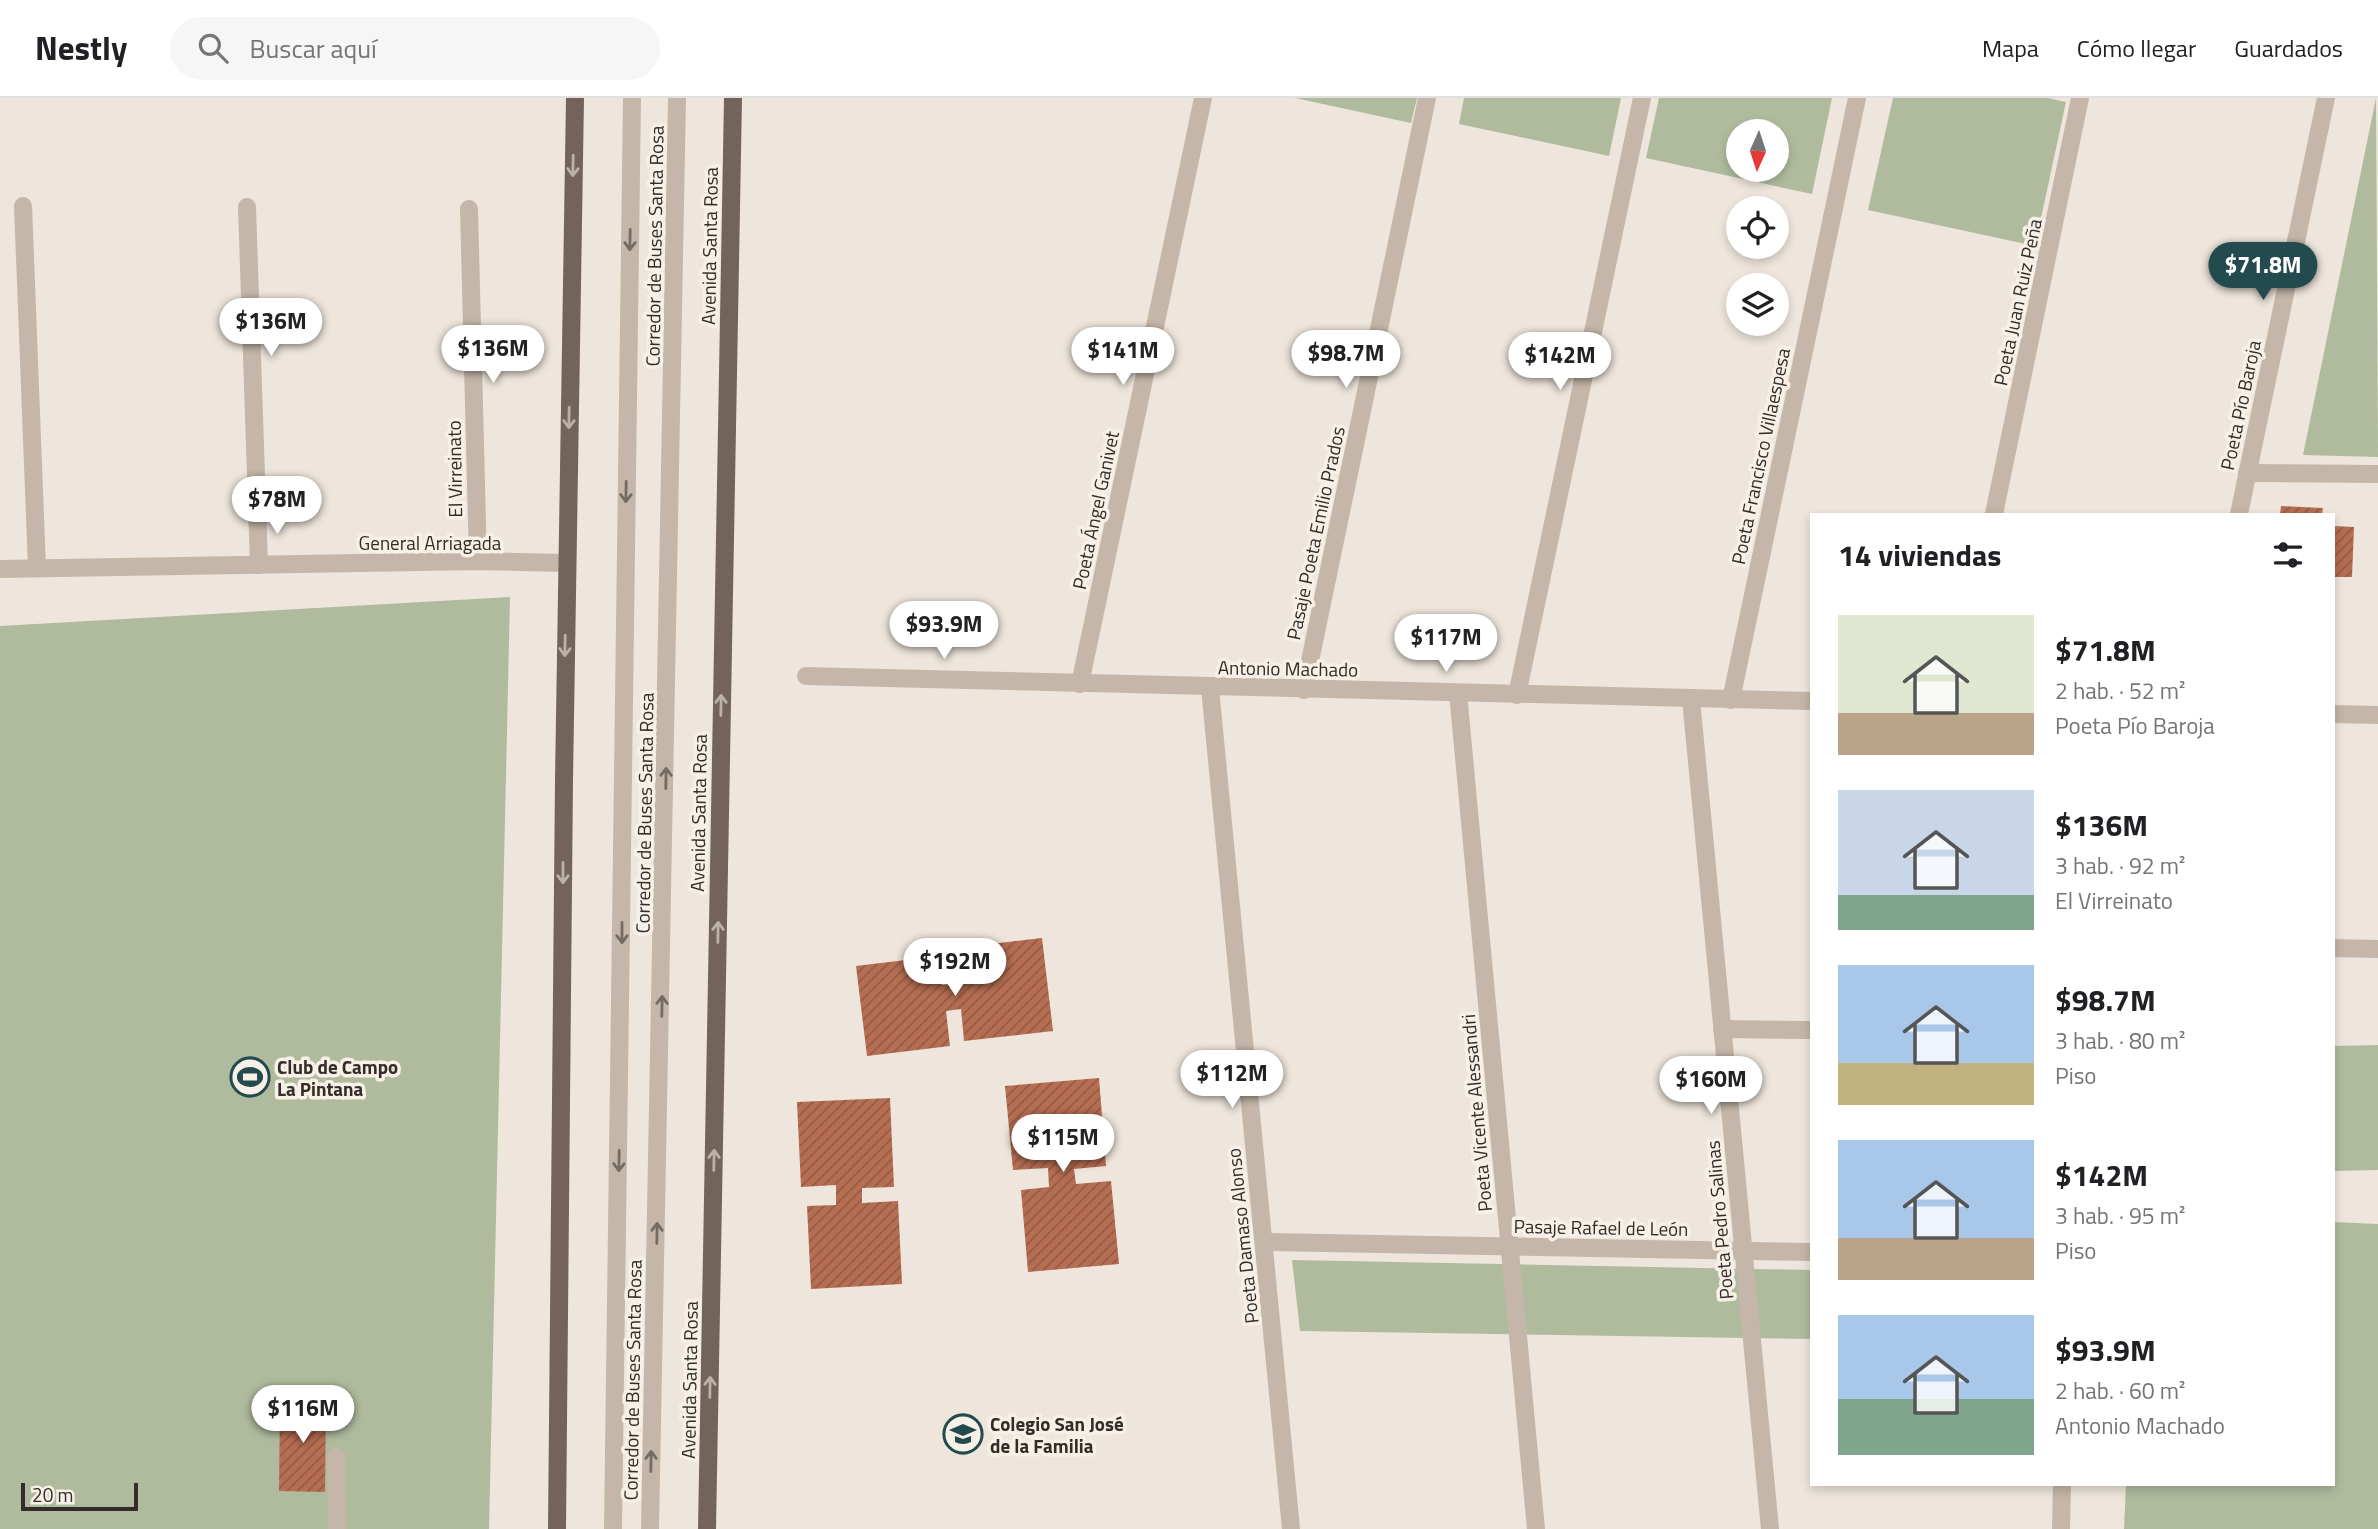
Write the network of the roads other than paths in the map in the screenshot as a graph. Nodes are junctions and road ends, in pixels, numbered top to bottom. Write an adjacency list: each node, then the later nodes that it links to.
1 (575, 98): 19 (main road, one-way to 19)
2 (632, 98): 46 (street, Corredor de Buses Santa Rosa, one-way to 46)
3 (677, 98): 47 (street, Corredor de Buses Santa Rosa, one-way to 3)
4 (733, 98): 48 (main road, Avenida Santa Rosa, one-way to 4)
5 (1203, 98): 24 (street, Poeta Ángel Ganivet)
6 (1427, 98): 26 (street, Pasaje Poeta Emilio Prados)
7 (1642, 98): 28 (street)
8 (1857, 98): 30 (street, Poeta Francisco Villaespesa)
9 (2080, 98): 16 (street, Poeta Juan Ruiz Peña)
10 (2326, 98): 14 (street, Poeta Pío Baroja)
11 (23, 206): 21 (street)
12 (247, 208): 20 (street)
13 (469, 209): 18 (street, El Virreinato)
14 (2248, 473): 15 (street); 17 (street, Poeta Pío Baroja)
15 (2378, 474)
16 (1994, 513)
17 (2239, 513)
18 (478, 561): 19 (street, General Arriagada); 20 (street, General Arriagada)
19 (566, 563): 45 (main road, one-way to 45)
20 (259, 565): 21 (street, General Arriagada)
21 (37, 568): 22 (street, General Arriagada)
22 (0, 569)
23 (806, 676): 24 (street, Antonio Machado)
24 (1080, 684): 25 (street, Antonio Machado)
25 (1210, 688): 26 (street, Antonio Machado); 38 (street, Poeta Damaso Alonso)
26 (1304, 690): 27 (street, Antonio Machado)
27 (1458, 693): 28 (street, Antonio Machado); 39 (street, Poeta Vicente Alessandri)
28 (1517, 695): 29 (street, Antonio Machado)
29 (1691, 699): 30 (street, Antonio Machado); 36 (street, Poeta Pedro Salinas)
30 (1731, 700): 31 (street, Antonio Machado)
31 (1810, 701)
32 (2335, 714): 33 (street)
33 (2378, 715)
34 (2335, 948): 35 (street)
35 (2378, 949)
36 (1722, 1028): 37 (street); 40 (street, Poeta Pedro Salinas)
37 (1810, 1030)
38 (1264, 1242): 39 (street, Pasaje Rafael de León); 49 (street, Poeta Damaso Alonso)
39 (1509, 1247): 40 (street, Pasaje Rafael de León); 50 (street, Poeta Vicente Alessandri)
40 (1744, 1251): 41 (street, Pasaje Rafael de León); 51 (street, Poeta Pedro Salinas)
41 (1810, 1252)
42 (336, 1457): 44 (street)
43 (2062, 1486): 52 (street)
44 (337, 1529)
45 (557, 1529)
46 (613, 1529)
47 (650, 1529)
48 (707, 1529)
49 (1291, 1529)
50 (1536, 1529)
51 (1770, 1529)
52 (2061, 1529)

